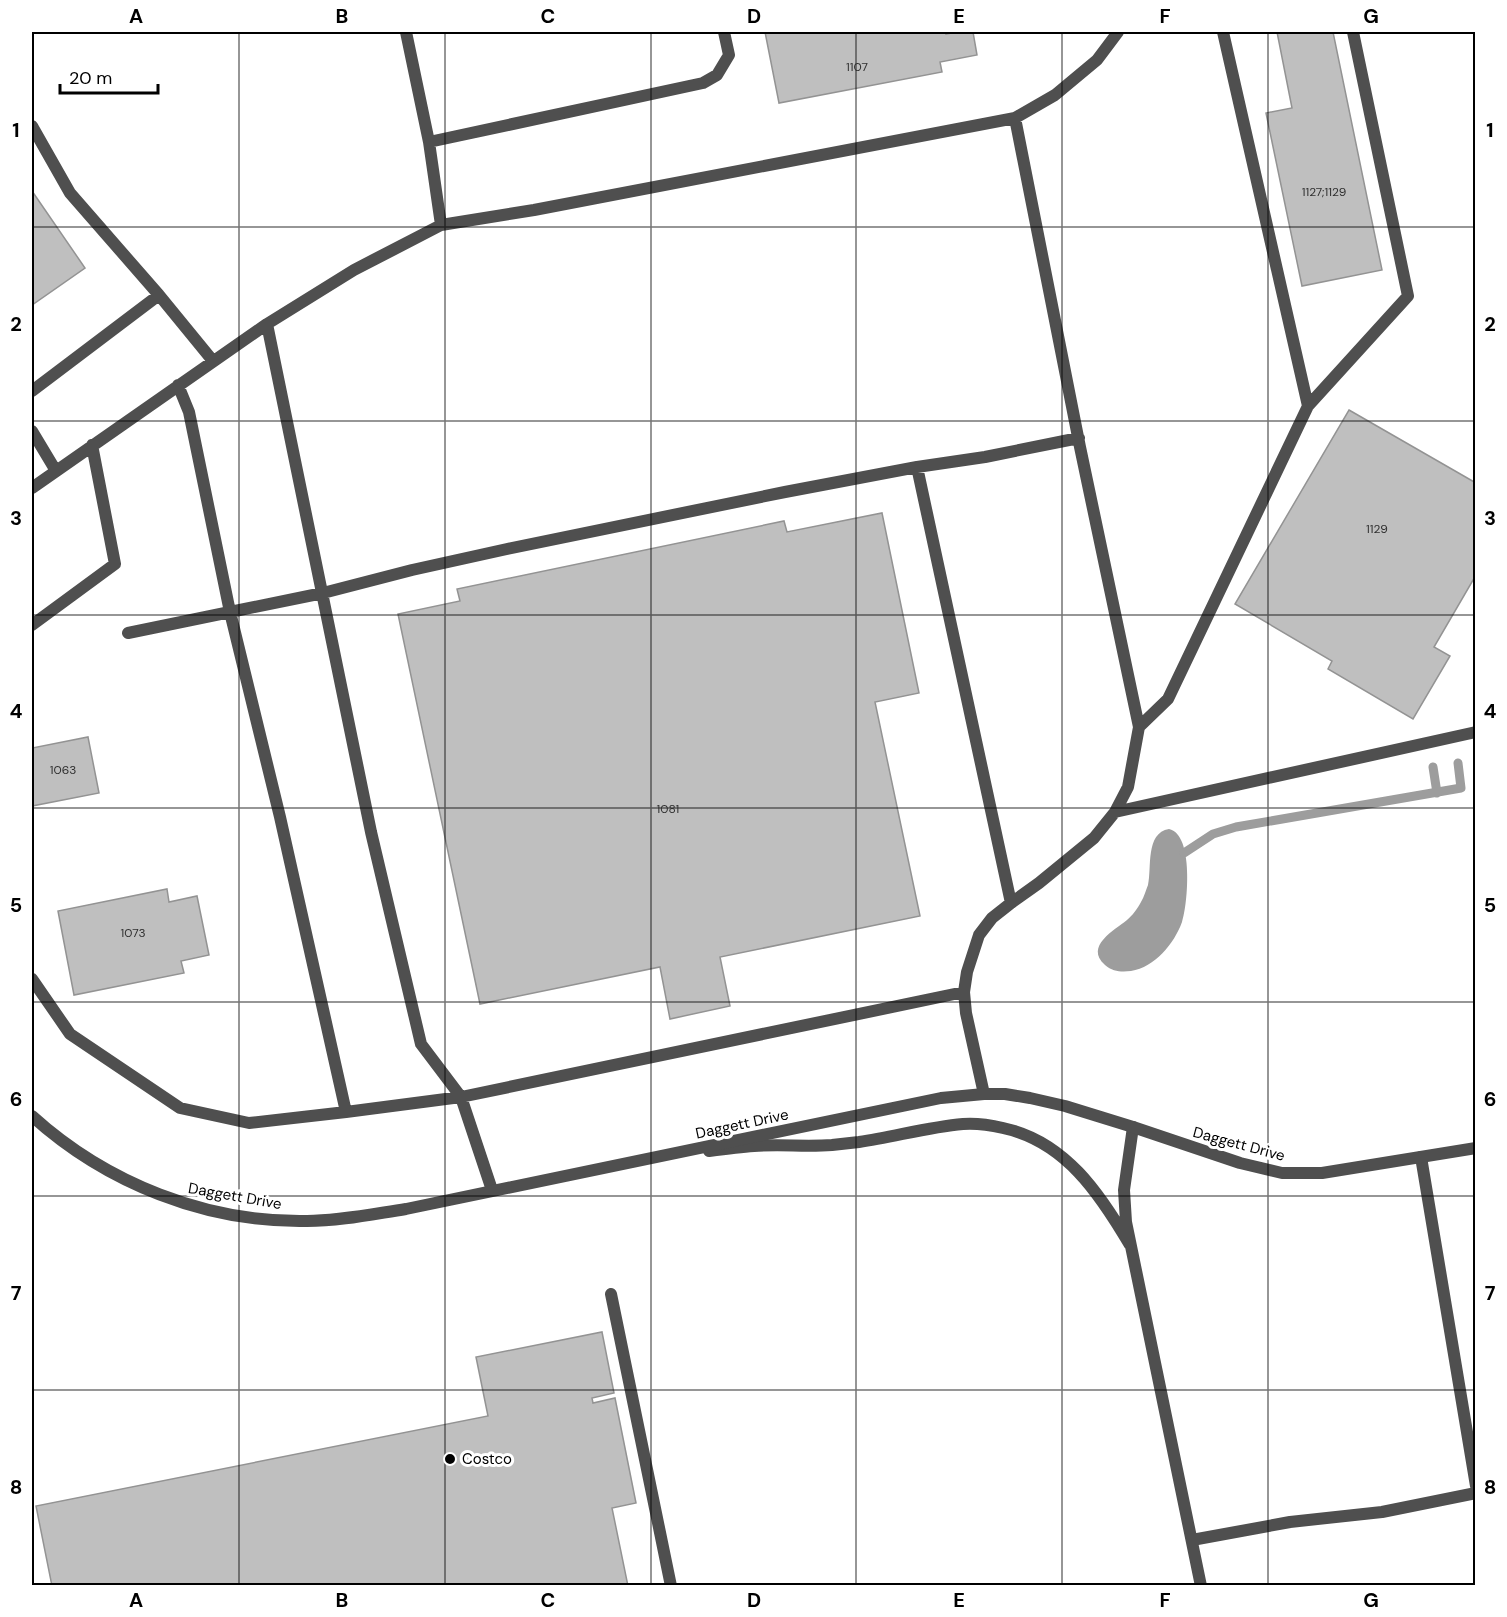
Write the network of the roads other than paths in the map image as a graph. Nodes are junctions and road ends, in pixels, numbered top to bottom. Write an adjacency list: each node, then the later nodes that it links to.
1 (406, 32): 8 (street)
2 (724, 32): 8 (street)
3 (1118, 32): 6 (street)
4 (1222, 32): 15 (street)
5 (1353, 32): 15 (street)
6 (1015, 118): 9 (street); 17 (street)
7 (32, 126): 10 (street)
8 (429, 142): 9 (street)
9 (441, 225): 11 (street)
10 (159, 295): 12 (street); 14 (street)
11 (267, 324): 12 (street); 22 (street)
12 (213, 361): 13 (street)
13 (178, 385): 18 (street); 23 (street)
14 (32, 391)
15 (1308, 406): 26 (street)
16 (32, 430): 20 (street)
17 (1079, 438): 19 (street); 26 (street)
18 (92, 446): 20 (street); 24 (street)
19 (916, 467): 22 (street); 29 (street)
20 (56, 471): 21 (street)
21 (32, 488)
22 (323, 593): 23 (street); 33 (street)
23 (230, 612): 25 (street); 34 (street)
24 (32, 625)
25 (128, 633)
26 (1139, 727): 28 (street)
27 (1476, 732): 28 (street)
28 (1115, 812): 29 (street)
29 (1011, 903): 31 (street)
30 (32, 980): 34 (street)
31 (964, 992): 32 (street); 33 (street)
32 (984, 1094): 36 (street, Daggett Drive); 38 (street, Daggett Drive)
33 (461, 1096): 34 (street); 40 (street)
34 (346, 1112)
35 (32, 1116): 40 (street, Daggett Drive)
36 (1132, 1127): 39 (street, Daggett Drive); 41 (street)
37 (1476, 1148): 39 (street, Daggett Drive)
38 (660, 1157): 40 (street, Daggett Drive); 41 (street)
39 (1421, 1157): 43 (street)
40 (492, 1190)
41 (1130, 1245): 45 (street)
42 (611, 1294): 46 (street)
43 (1476, 1486)
44 (1476, 1493): 45 (street)
45 (1192, 1540): 47 (street)
46 (671, 1586)
47 (1201, 1586)

